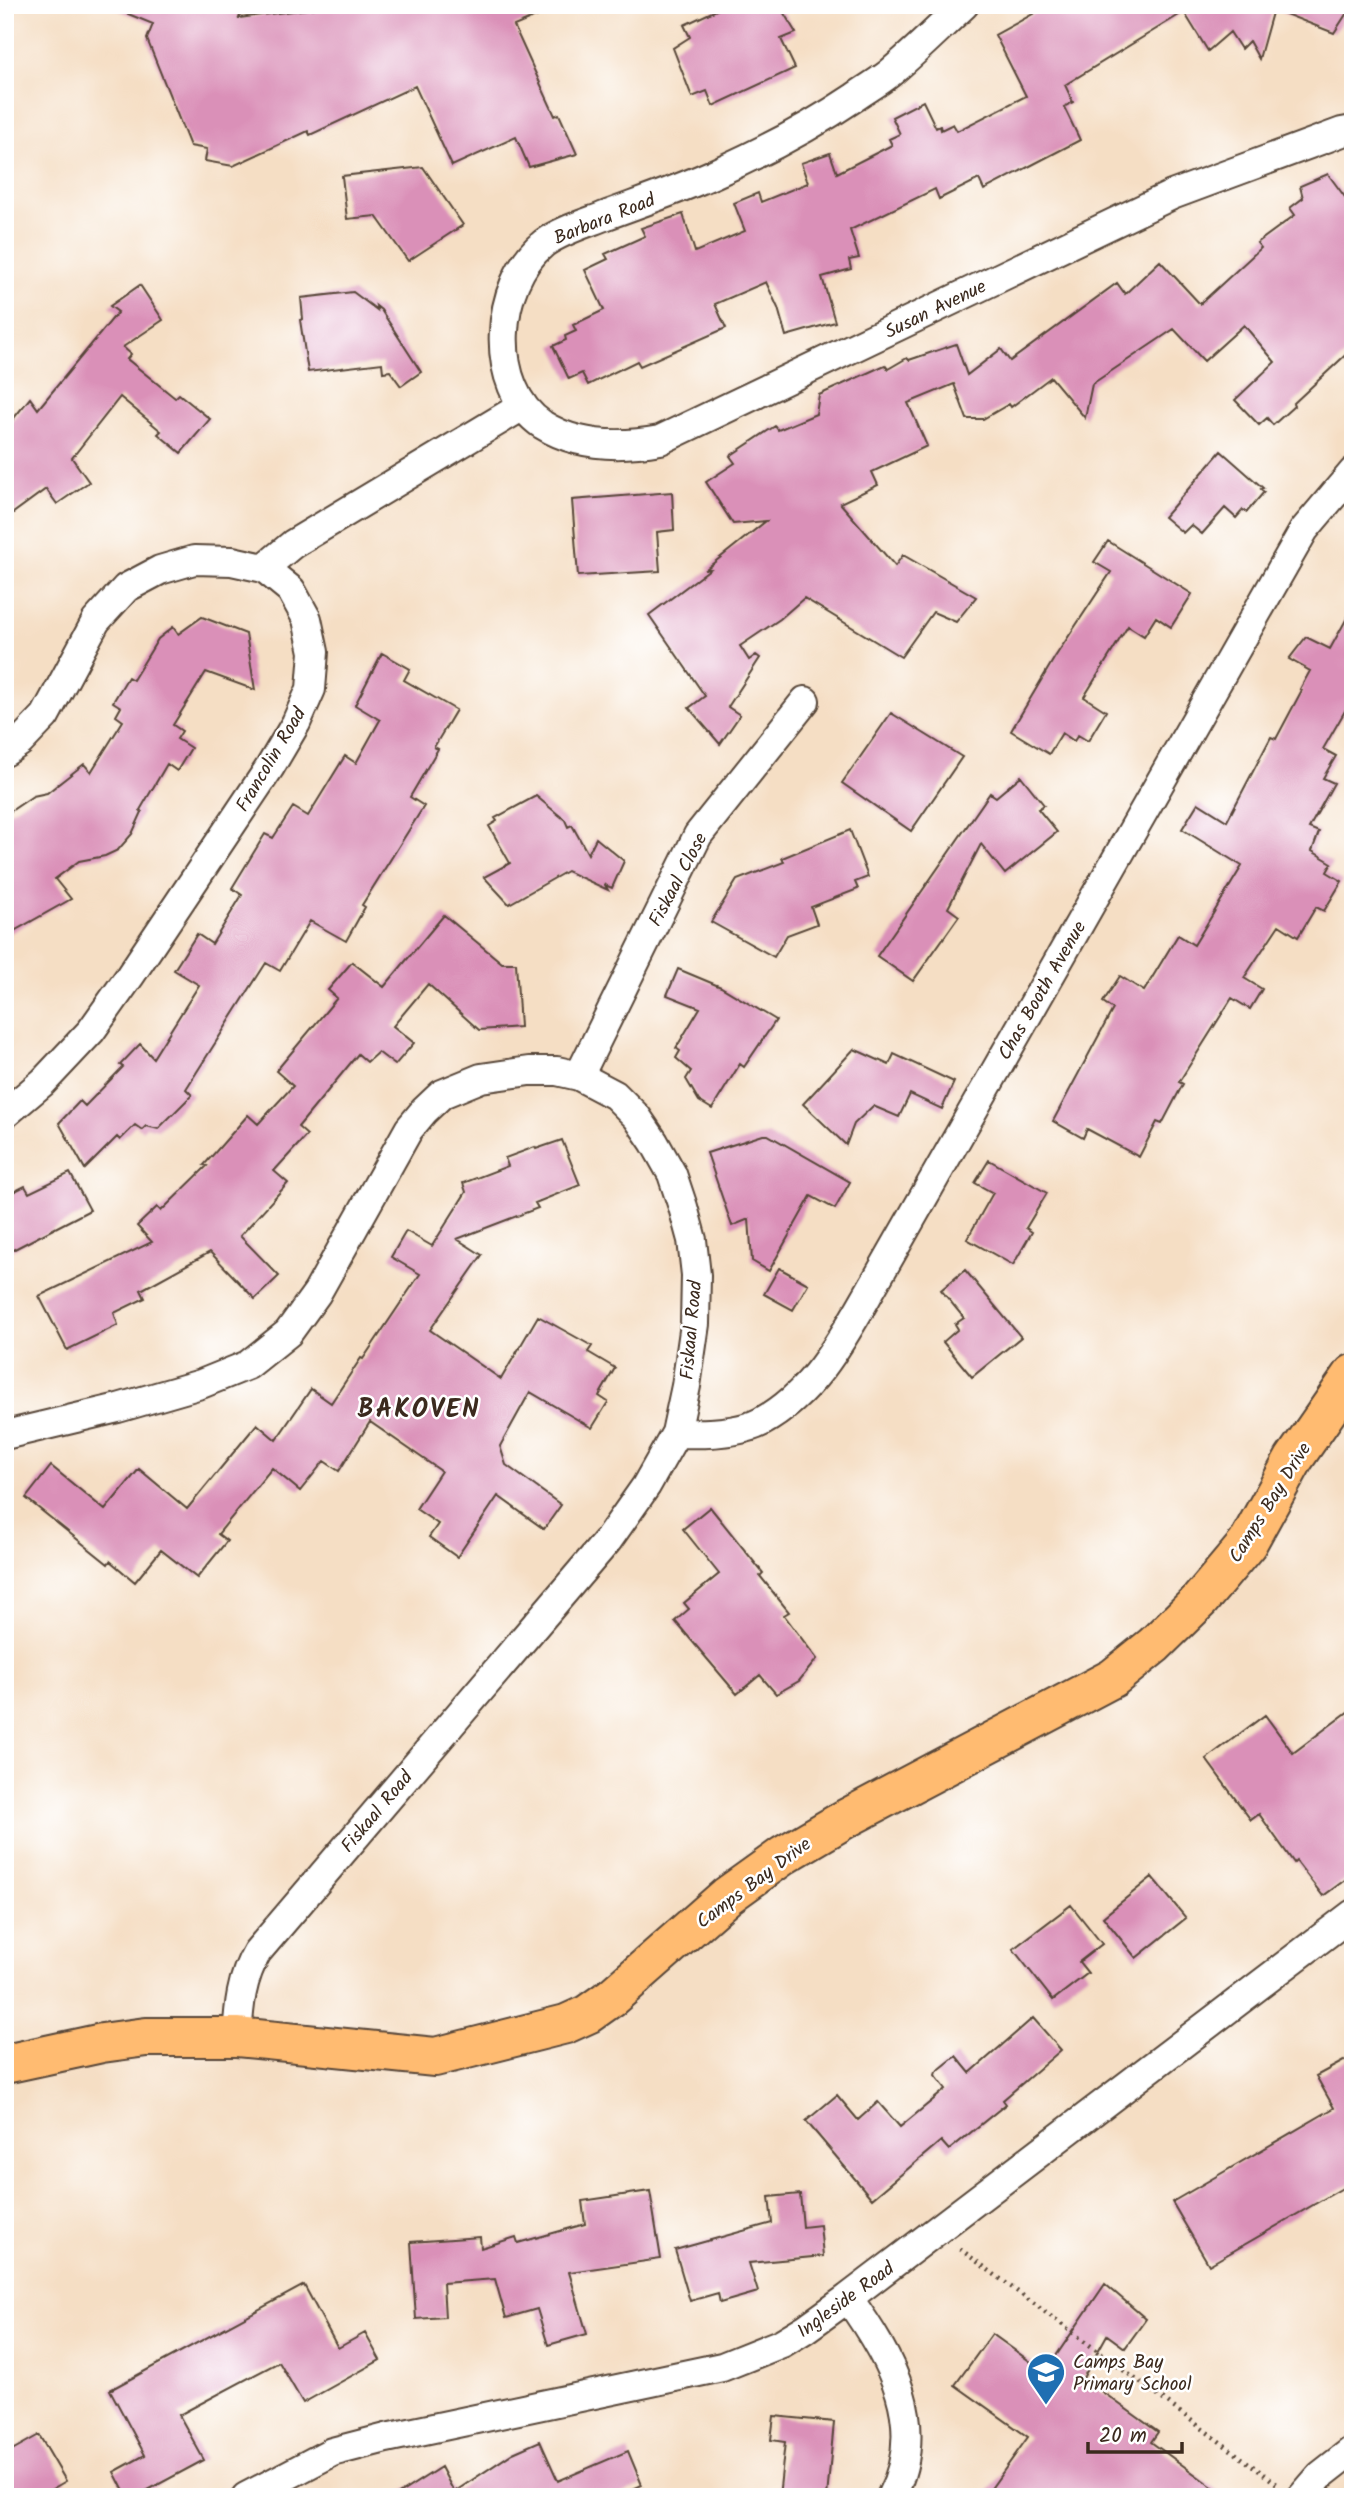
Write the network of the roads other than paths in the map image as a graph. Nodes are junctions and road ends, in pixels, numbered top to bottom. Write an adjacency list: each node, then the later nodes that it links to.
1 (964, 5): 3 (street, Barbara Road)
2 (1353, 130): 3 (street, Susan Avenue)
3 (521, 407): 5 (street)
4 (1353, 472): 11 (street, Chas Booth Avenue)
5 (264, 568): 7 (street, Francolin Road); 9 (street, Francolin Road)
6 (805, 701): 8 (street, Fiskaal Close)
7 (5, 752)
8 (579, 1076): 11 (street, Fiskaal Road); 12 (street, Fiskaal Road)
9 (5, 1114)
10 (1353, 1374): 14 (main road, Camps Bay Drive)
11 (676, 1433): 14 (street, Fiskaal Road)
12 (5, 1435)
13 (1353, 1914): 16 (street, Ingleside Road)
14 (237, 2037): 15 (main road, Camps Bay Drive)
15 (5, 2064)
16 (848, 2298): 18 (street, Ingleside Road); 19 (street)
17 (1353, 2450): 20 (street)
18 (246, 2497)
19 (891, 2497)
20 (1302, 2497)

